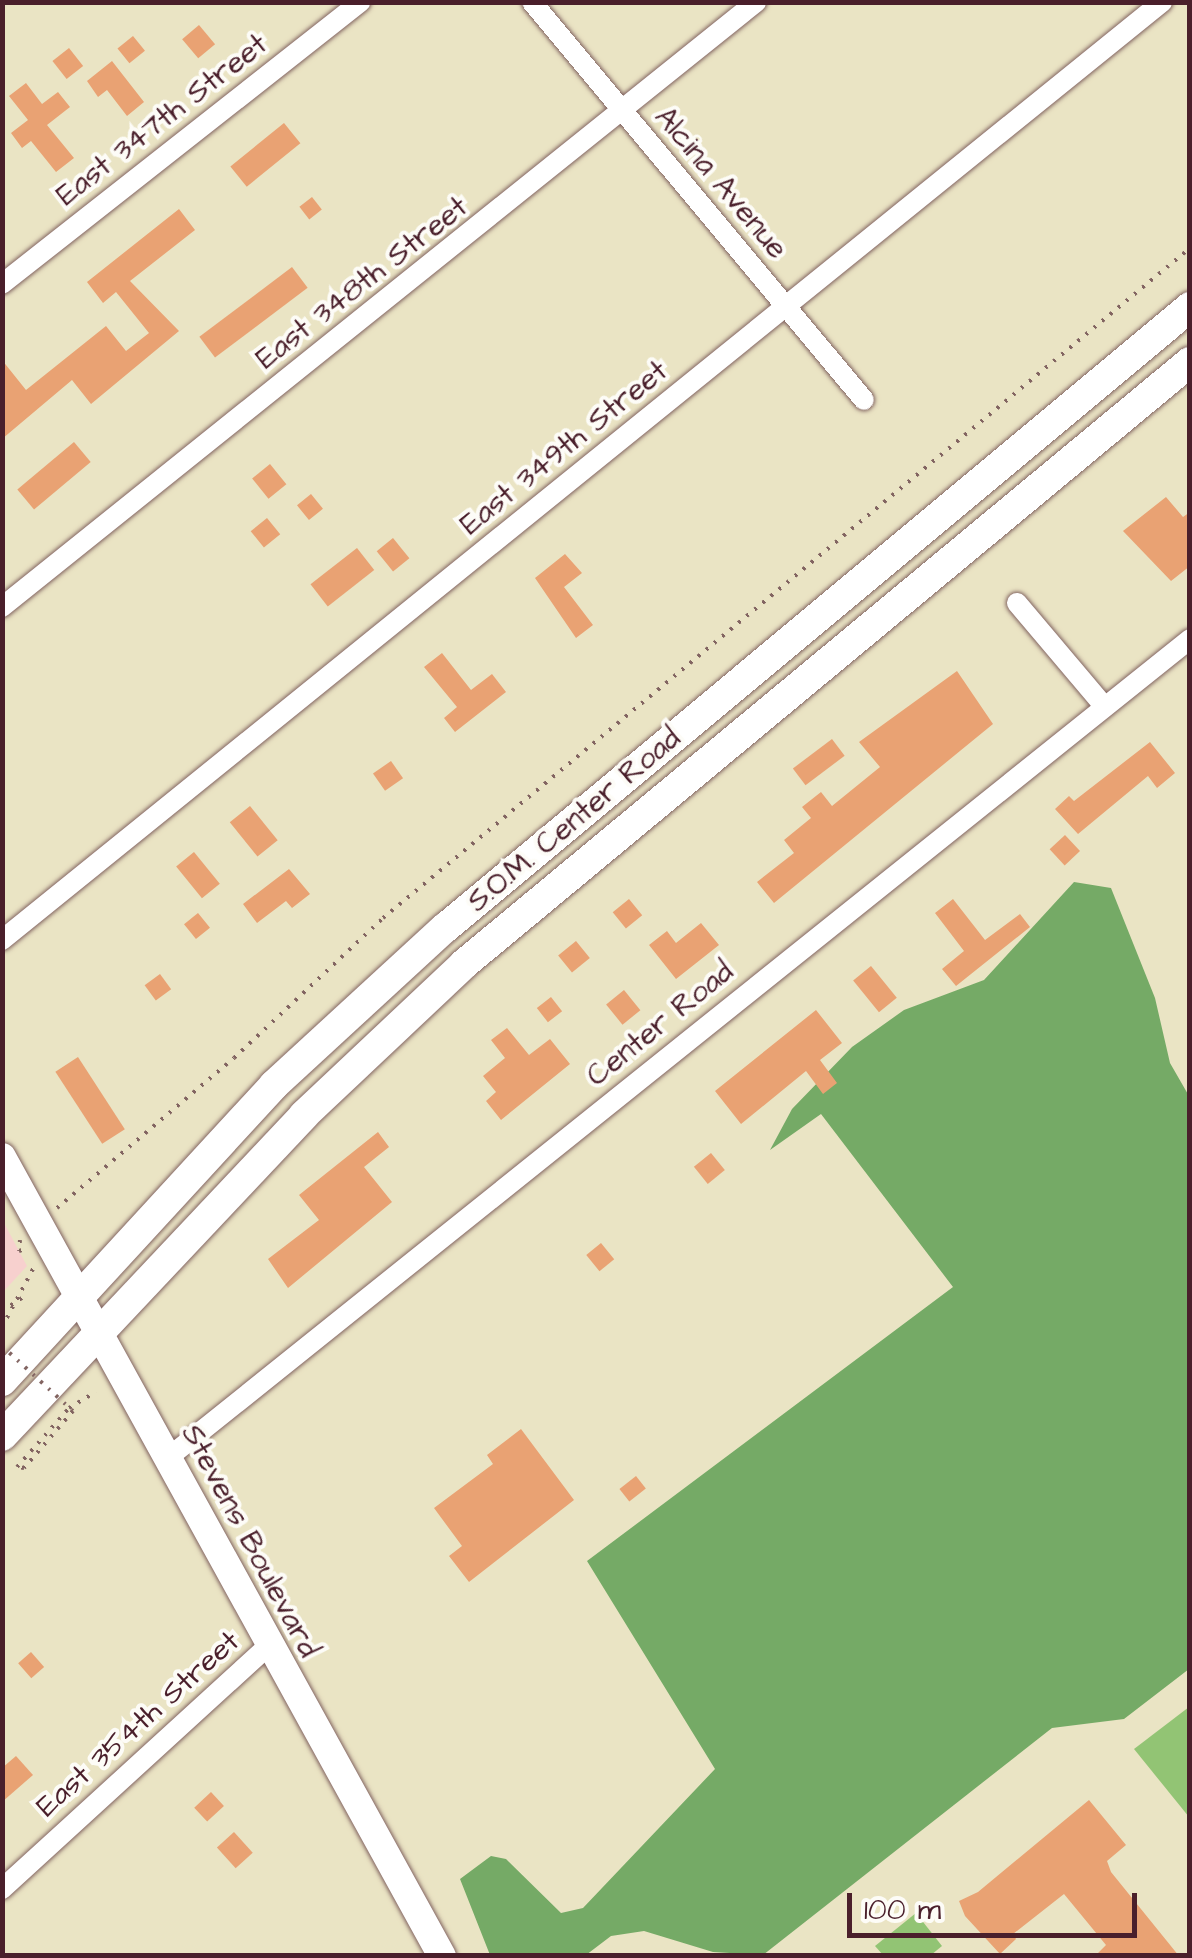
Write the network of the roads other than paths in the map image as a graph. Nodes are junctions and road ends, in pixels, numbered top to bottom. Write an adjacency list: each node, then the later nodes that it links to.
1 (360, 2): 6 (street, East 347th Street)
2 (532, 2): 5 (street, Alcina Avenue)
3 (756, 2): 5 (street, East 348th Street)
4 (1162, 2): 8 (street, East 349th Street)
5 (624, 113): 8 (street, Alcina Avenue); 12 (street, East 348th Street)
6 (2, 284)
7 (1190, 307): 17 (main road, S.O.M. Center Road)
8 (786, 308): 10 (street, Alcina Avenue); 15 (street, East 349th Street)
9 (1190, 362): 18 (main road, S.O.M. Center Road)
10 (864, 400)
11 (1017, 604): 14 (street)
12 (2, 606)
13 (1190, 639): 14 (street, Center Road)
14 (1104, 706): 21 (street, Center Road)
15 (2, 940)
16 (2, 1157): 17 (street, Stevens Boulevard)
17 (77, 1298): 18 (street, Stevens Boulevard); 19 (main road, S.O.M. Center Road)
18 (98, 1333): 20 (main road, S.O.M. Center Road); 21 (street, Stevens Boulevard)
19 (2, 1381)
20 (2, 1436)
21 (169, 1458): 22 (street, Stevens Boulevard)
22 (269, 1645): 23 (street, East 354th Street); 24 (street, Stevens Boulevard)
23 (2, 1888)
24 (442, 1956)

